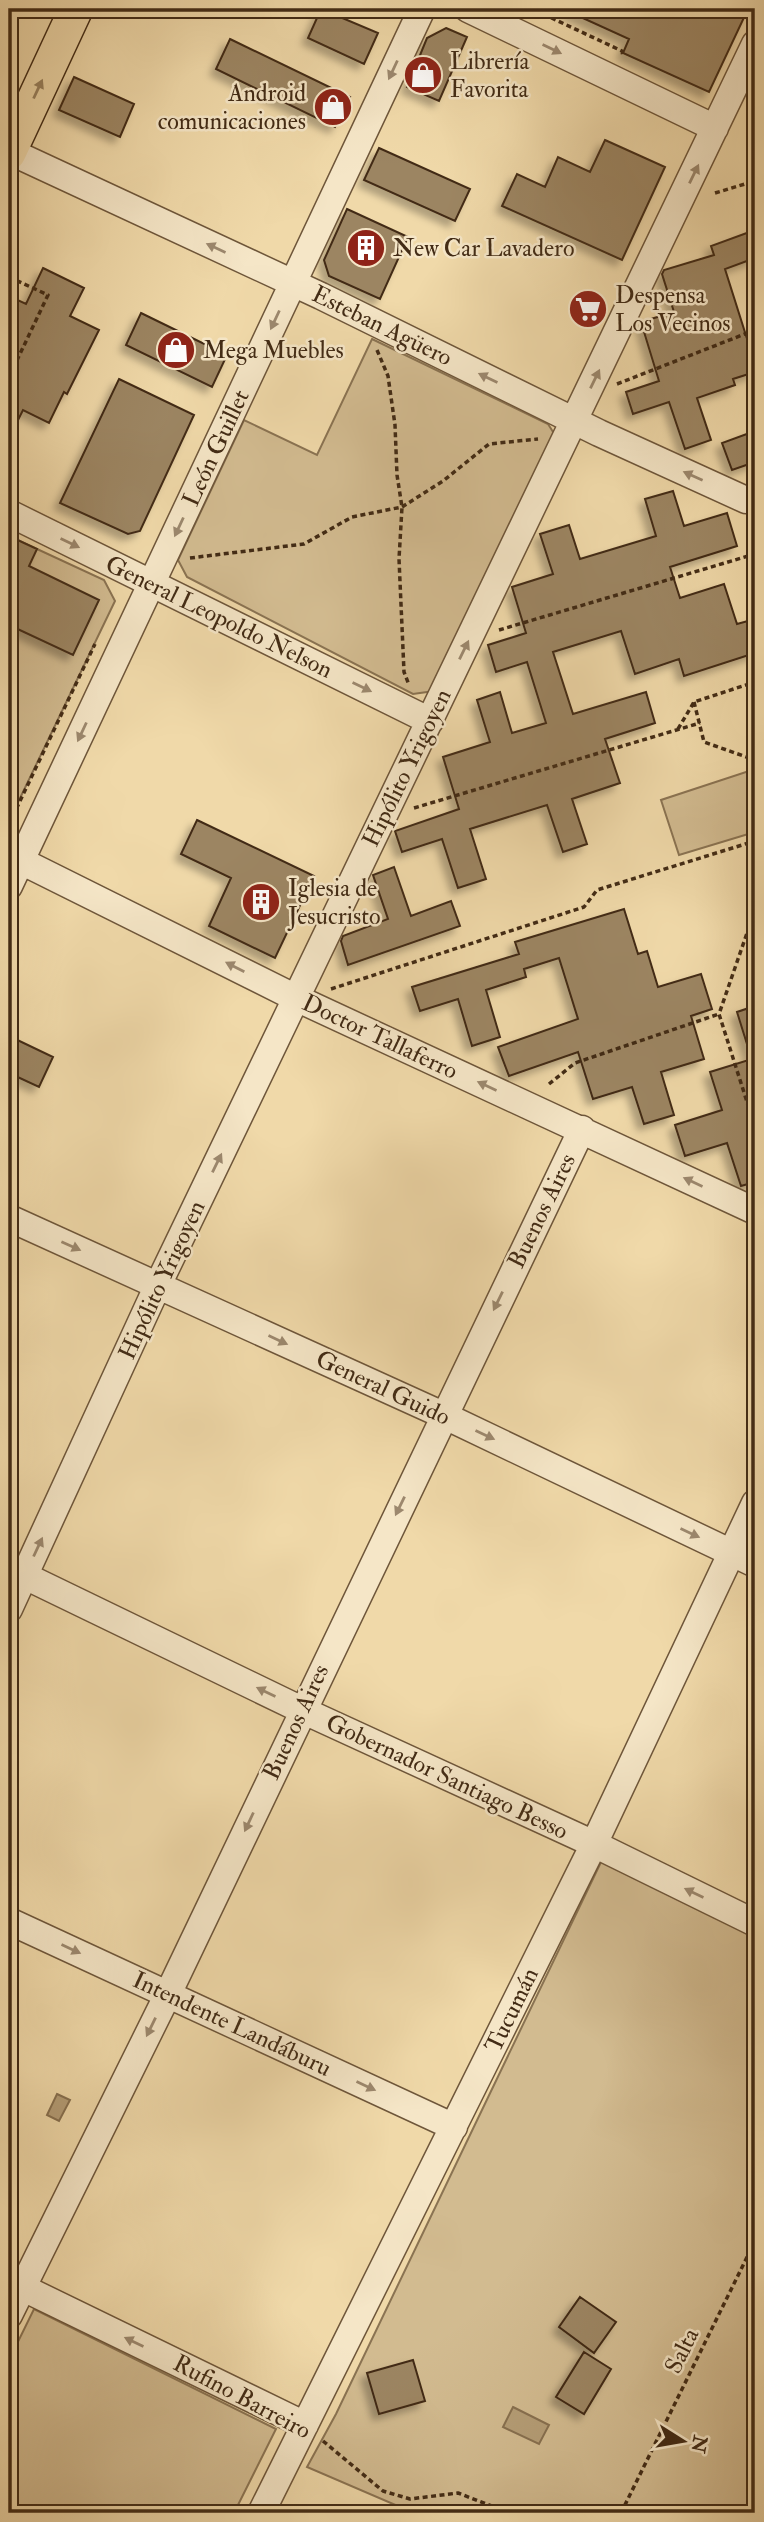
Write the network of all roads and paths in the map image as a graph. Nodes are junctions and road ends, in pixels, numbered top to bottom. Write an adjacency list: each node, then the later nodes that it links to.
1 (76, 9): 9 (main road, one-way to 1)
2 (422, 9): 13 (street, León Guillet, one-way to 13)
3 (468, 9): 8 (street, one-way to 8)
4 (752, 9): 6 (path)
5 (534, 18): 7 (path)
6 (752, 35): 8 (street, Hipólito Yrigoyen)
7 (624, 60)
8 (716, 128): 18 (street, Hipólito Yrigoyen, one-way to 8)
9 (9, 152): 13 (street, Esteban Agüero, one-way to 9)
10 (755, 181): 11 (path)
11 (715, 193)
12 (9, 277): 16 (path)
13 (292, 283): 18 (street, Esteban Agüero, one-way to 13); 25 (street, León Guillet, one-way to 25)
14 (755, 330): 17 (path)
15 (372, 339): 21 (path)
16 (9, 377)
17 (615, 384)
18 (575, 421): 20 (street, Esteban Agüero, one-way to 18); 31 (street, Hipólito Yrigoyen, one-way to 18)
19 (545, 437): 21 (path)
20 (755, 496)
21 (402, 507): 24 (path); 29 (path)
22 (9, 513): 25 (street, General Leopoldo Nelson, one-way to 25)
23 (755, 554): 26 (path)
24 (178, 560)
25 (153, 583): 31 (street, General Leopoldo Nelson, one-way to 31); 38 (street, León Guillet, one-way to 38)
26 (495, 631)
27 (98, 637): 36 (path)
28 (755, 682): 30 (path)
29 (412, 694)
30 (694, 702): 32 (path); 33 (path)
31 (430, 721): 42 (street, Hipólito Yrigoyen)
32 (700, 723): 33 (path); 34 (path)
33 (678, 729): 35 (path)
34 (755, 760)
35 (414, 808)
36 (9, 824)
37 (755, 841): 41 (path)
38 (15, 858): 39 (street, León Guillet); 42 (street, Doctor Tallaferro, one-way to 38)
39 (9, 886)
40 (755, 911): 43 (path)
41 (322, 992)
42 (296, 998): 46 (street, Doctor Tallaferro, one-way to 42); 49 (street, Hipólito Yrigoyen, one-way to 42)
43 (719, 1014): 44 (path); 45 (path)
44 (549, 1084)
45 (755, 1127)
46 (582, 1129): 47 (street, Doctor Tallaferro, one-way to 46); 50 (street, Buenos Aires, one-way to 50)
47 (755, 1211)
48 (9, 1218): 49 (street, General Guido, one-way to 49)
49 (158, 1285): 50 (street, General Guido, one-way to 50); 53 (street, Hipólito Yrigoyen, one-way to 49)
50 (443, 1415): 52 (street, General Guido, one-way to 52); 55 (street, Buenos Aires, one-way to 55)
51 (755, 1503): 52 (street, Tucumán)
52 (744, 1558): 56 (street, Tucumán)
53 (25, 1576): 54 (street, Hipólito Yrigoyen); 55 (street, Gobernador Santiago Besso, one-way to 53)
54 (9, 1609)
55 (302, 1710): 56 (street, Gobernador Santiago Besso); 59 (street, Buenos Aires, one-way to 59)
56 (594, 1844): 58 (street, Gobernador Santiago Besso, one-way to 56); 60 (street, Tucumán)
57 (9, 1921): 59 (street, Intendente Landáburu, one-way to 59)
58 (755, 1923)
59 (168, 1994): 60 (street, Intendente Landáburu, one-way to 60); 62 (street, Buenos Aires, one-way to 62)
60 (454, 2127): 64 (street, Tucumán)
61 (755, 2241): 67 (path, Salta)
62 (16, 2284): 63 (street, Buenos Aires); 64 (street, Rufino Barreiro, one-way to 62)
63 (9, 2315)
64 (305, 2425): 65 (street, Tucumán); 66 (path, Rufino Barreiro)
65 (261, 2513)
66 (510, 2513)
67 (621, 2513)

